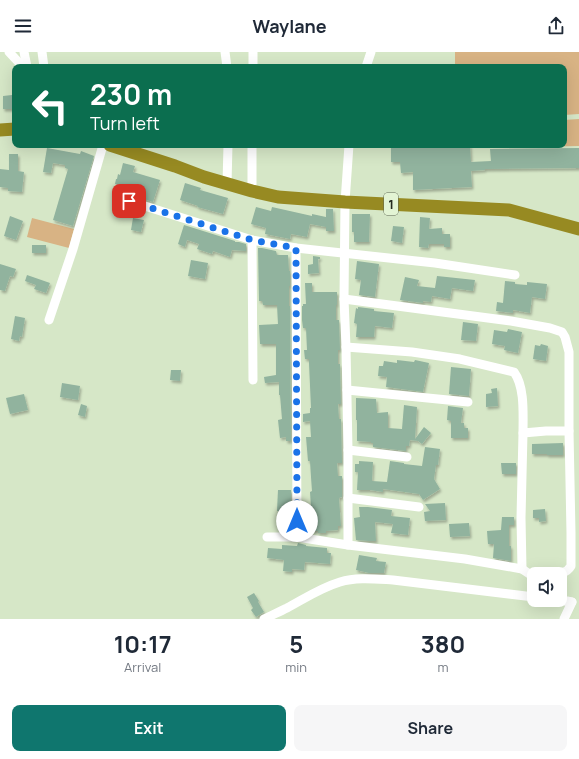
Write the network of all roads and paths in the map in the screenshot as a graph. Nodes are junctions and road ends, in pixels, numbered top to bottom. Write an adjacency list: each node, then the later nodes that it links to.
1 (9, 52): 7 (street)
2 (24, 52): 8 (street)
3 (42, 52): 9 (street)
4 (225, 52): 10 (street)
5 (253, 52): 11 (street)
6 (371, 52): 12 (street)
7 (20, 64)
8 (26, 64)
9 (44, 64)
10 (227, 64)
11 (253, 64)
12 (367, 64)
13 (12, 129): 14 (highway)
14 (0, 130)
15 (102, 148): 30 (street)
16 (119, 148): 20 (highway, 1)
17 (228, 148): 20 (street)
18 (252, 148): 21 (street)
19 (349, 148): 23 (street)
20 (227, 184): 21 (highway, 1)
21 (252, 191): 23 (highway, 1)
22 (129, 201): 25 (street)
23 (345, 202): 24 (highway, 1); 27 (street)
24 (579, 229)
25 (252, 240): 26 (street); 32 (street)
26 (296, 248): 27 (street); 42 (street)
27 (344, 252): 28 (street); 29 (street)
28 (515, 275)
29 (344, 299): 31 (street); 35 (street)
30 (49, 320)
31 (346, 347): 33 (street); 36 (street)
32 (253, 380)
33 (346, 390): 34 (street); 37 (street)
34 (468, 402)
35 (569, 431): 36 (street); 45 (street)
36 (524, 433): 44 (street)
37 (348, 450): 38 (street); 39 (street)
38 (407, 457)
39 (348, 498): 40 (street); 43 (street)
40 (419, 507)
41 (267, 537): 42 (street)
42 (297, 537): 43 (street)
43 (348, 545): 44 (street)
44 (522, 569): 46 (street)
45 (567, 570)
46 (527, 572)
47 (527, 595): 49 (street)
48 (576, 602): 50 (street)
49 (264, 619)
50 (564, 619)

